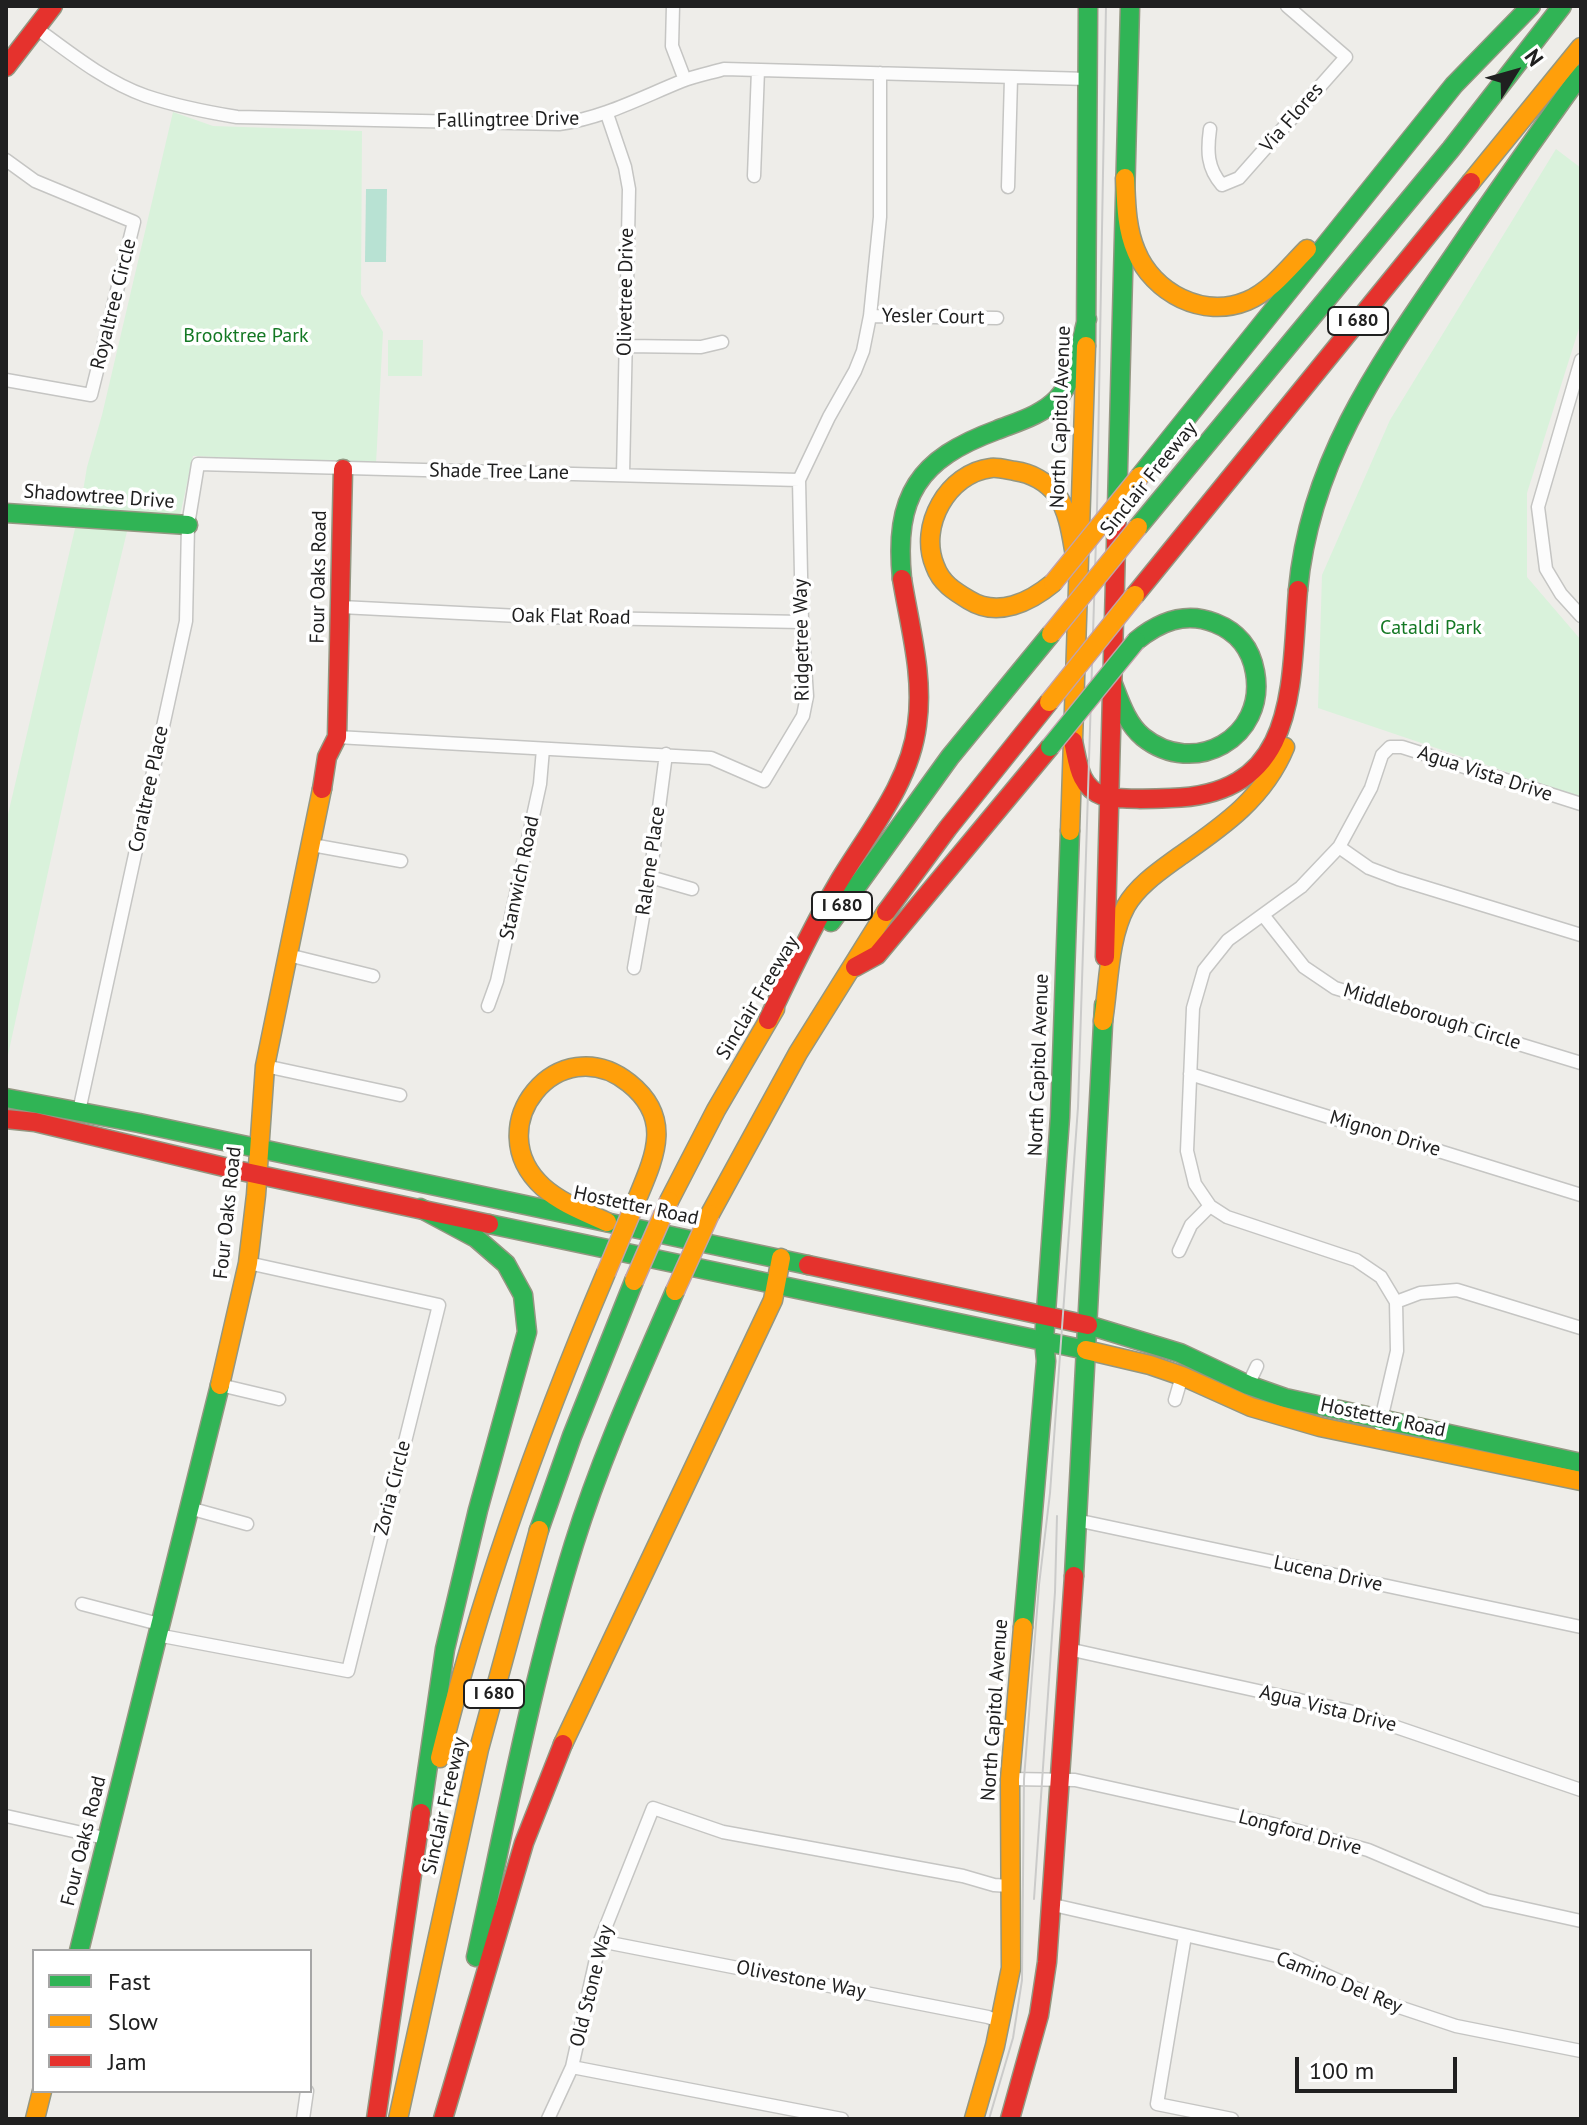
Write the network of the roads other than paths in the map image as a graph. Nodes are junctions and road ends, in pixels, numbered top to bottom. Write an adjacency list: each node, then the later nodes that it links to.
1 (53, 6): 8 (main road)
2 (673, 6): 16 (street)
3 (1088, 6): 15 (main road, North Capitol Avenue)
4 (1130, 6): 22 (main road)
5 (1287, 6): 18 (street, Via Flores)
6 (1531, 6): 20 (main road)
7 (1562, 6): 61 (main road, Sinclair Freeway / I 680, bridge)
8 (36, 28): 10 (main road); 17 (street, Fallingtree Drive)
9 (1581, 47): 58 (main road, I 680, bridge)
10 (6, 67)
11 (758, 70): 12 (street, Fallingtree Drive); 16 (street, Fallingtree Drive); 21 (street)
12 (880, 73): 14 (street, Fallingtree Drive); 24 (street, Ridgetree Way)
13 (1581, 74): 41 (main road)
14 (1011, 78): 15 (street, Fallingtree Drive); 23 (street)
15 (1088, 79): 26 (main road, North Capitol Avenue)
16 (685, 80): 17 (street, Fallingtree Drive)
17 (607, 114): 28 (street, Olivetree Drive)
18 (1210, 129)
19 (6, 160): 30 (street, Royaltree Circle)
20 (1386, 168): 22 (main road); 37 (main road, bridge)
21 (754, 176)
22 (1125, 178): 42 (main road)
23 (1008, 187)
24 (870, 316): 25 (street, Yesler Court); 34 (street, Ridgetree Way)
25 (997, 318)
26 (1087, 319): 37 (main road, North Capitol Avenue); 61 (main road)
27 (722, 342): 28 (street)
28 (625, 346): 33 (street, Olivetree Drive)
29 (1581, 360): 39 (street)
30 (6, 380)
31 (198, 464): 32 (street, Shade Tree Lane); 36 (street, Coraltree Place)
32 (343, 469): 33 (street, Shade Tree Lane); 38 (main road, Four Oaks Road)
33 (623, 475): 34 (street, Shade Tree Lane)
34 (799, 480): 40 (street, Ridgetree Way)
35 (6, 513): 36 (main road, Shadowtree Drive)
36 (188, 525): 68 (street, Coraltree Place)
37 (1077, 566): 44 (main road, North Capitol Avenue)
38 (341, 607): 40 (street, Oak Flat Road); 43 (main road, Four Oaks Road)
39 (1581, 616)
40 (802, 622): 46 (street, Ridgetree Way)
41 (1292, 676): 47 (main road); 62 (main road)
42 (1113, 684): 47 (main road); 58 (main road, bridge)
43 (337, 737): 45 (street, Ridgetree Way); 49 (main road, Four Oaks Road)
44 (1073, 741): 47 (main road); 81 (main road, North Capitol Avenue)
45 (543, 749): 46 (street, Ridgetree Way); 60 (street, Stanwich Road)
46 (666, 754): 52 (street, Ralene Place)
47 (1110, 797): 62 (main road)
48 (1581, 804): 50 (street, Agua Vista Drive)
49 (312, 845): 51 (street); 56 (main road, Four Oaks Road)
50 (1339, 847): 54 (street); 55 (street)
51 (401, 861)
52 (650, 877): 53 (street); 57 (street, Ralene Place)
53 (692, 889)
54 (1263, 915): 63 (street, Middleborough Circle); 65 (street)
55 (1581, 935)
56 (288, 955): 59 (street); 64 (main road, Four Oaks Road)
57 (634, 968)
58 (848, 972): 123 (main road, I 680, bridge)
59 (373, 976)
60 (488, 1006)
61 (768, 1020): 122 (main road, Sinclair Freeway / I 680, bridge)
62 (1103, 1021): 82 (main road)
63 (1581, 1063)
64 (265, 1066): 66 (street); 70 (main road, Four Oaks Road)
65 (1190, 1074): 72 (street, Mignon Drive); 73 (street)
66 (400, 1095)
67 (6, 1098): 68 (main road, Hostetter Road)
68 (79, 1111): 70 (main road, Hostetter Road)
69 (6, 1119): 71 (main road, Hostetter Road)
70 (258, 1149): 71 (main road, Four Oaks Road); 75 (main road, Hostetter Road)
71 (257, 1174): 74 (main road, Hostetter Road); 78 (main road, Four Oaks Road)
72 (1581, 1195)
73 (1210, 1206): 76 (street); 80 (street)
74 (420, 1208): 79 (main road, Hostetter Road); 113 (main road)
75 (607, 1222): 77 (main road, Hostetter Road); 113 (main road, bridge)
76 (1179, 1251)
77 (781, 1258): 79 (main road); 81 (main road, Hostetter Road)
78 (248, 1263): 88 (main road, Four Oaks Road); 100 (street, Zoria Circle)
79 (778, 1283): 84 (main road, Hostetter Road); 123 (main road)
80 (1396, 1302): 83 (street); 92 (street)
81 (1047, 1315): 82 (main road, Hostetter Road); 84 (main road, North Capitol Avenue)
82 (1088, 1325): 85 (main road); 89 (main road, Hostetter Road)
83 (1581, 1328)
84 (1044, 1340): 85 (main road, Hostetter Road); 102 (main road, North Capitol Avenue)
85 (1086, 1350): 87 (main road, Hostetter Road); 96 (main road)
86 (1257, 1366): 89 (street)
87 (1182, 1376): 91 (street); 92 (main road, Hostetter Road)
88 (220, 1385): 90 (street); 95 (main road, Four Oaks Road)
89 (1248, 1385): 92 (main road, Hostetter Road)
90 (279, 1399)
91 (1175, 1400)
92 (1378, 1430): 93 (main road, Hostetter Road); 94 (main road, Hostetter Road)
93 (1581, 1463)
94 (1581, 1481)
95 (189, 1508): 97 (street); 100 (main road, Four Oaks Road)
96 (1076, 1520): 99 (street, Lucena Drive); 101 (main road)
97 (247, 1524)
98 (82, 1604): 100 (street)
99 (1581, 1627)
100 (158, 1629): 106 (main road, Four Oaks Road)
101 (1068, 1649): 103 (main road); 104 (street, Agua Vista Drive)
102 (1010, 1779): 103 (street, Longford Drive); 107 (main road, North Capitol Avenue)
103 (1058, 1780): 108 (main road); 109 (street, Longford Drive)
104 (1581, 1790)
105 (6, 1816): 106 (street)
106 (109, 1839): 112 (main road, Four Oaks Road)
107 (1009, 1886): 111 (street, Old Stone Way); 114 (main road, North Capitol Avenue)
108 (1049, 1904): 110 (street, Camino Del Rey); 127 (main road)
109 (1581, 1921)
110 (1185, 1936): 115 (street, Camino Del Rey); 128 (street)
111 (600, 1941): 114 (street, Olivestone Way); 116 (street, Old Stone Way)
112 (80, 1949)
113 (396, 1974): 121 (main road)
114 (1001, 2022): 126 (main road, North Capitol Avenue)
115 (1581, 2051)
116 (572, 2067): 124 (street, Old Stone Way); 125 (street)
117 (42, 2093): 119 (main road)
118 (307, 2093): 120 (street)
119 (35, 2119)
120 (303, 2119)
121 (376, 2119)
122 (398, 2119)
123 (442, 2119)
124 (548, 2119)
125 (842, 2119)
126 (974, 2119)
127 (1010, 2119)
128 (1232, 2119)

